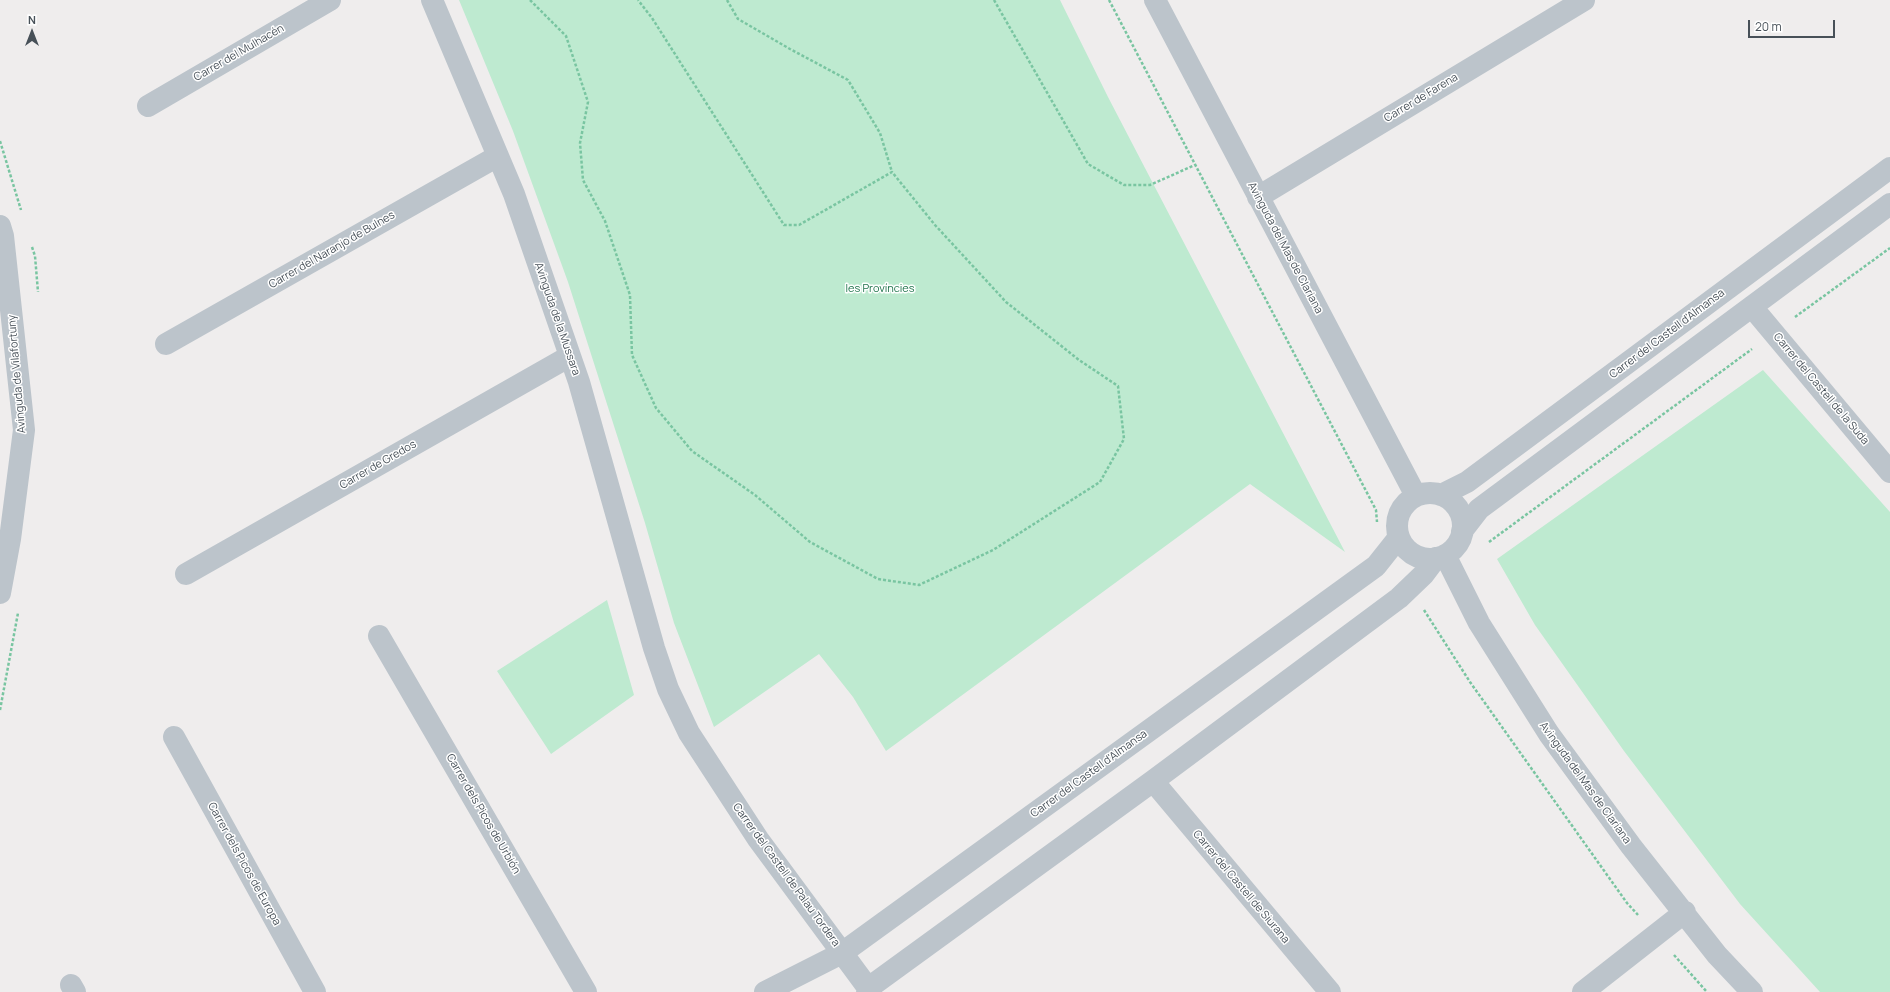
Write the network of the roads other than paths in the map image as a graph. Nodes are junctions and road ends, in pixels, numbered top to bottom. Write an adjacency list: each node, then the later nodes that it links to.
1 (330, 0): 5 (street, Carrer del Mulhacén)
2 (432, 0): 6 (street, Avinguda de la Mussara)
3 (1155, 0): 8 (street, Avinguda del Mas de Clariana)
4 (1584, 0): 8 (street, Carrer de Farena)
5 (148, 106)
6 (498, 156): 12 (street, Carrer del Naranjo de Bulnes); 13 (street, Avinguda de la Mussara)
7 (1890, 168): 15 (street, Carrer del Castell d'Almansa)
8 (1258, 197): 16 (street, Avinguda del Mas de Clariana)
9 (1890, 204): 11 (street)
10 (1, 233): 21 (street, Avinguda de Vilafortuny)
11 (1752, 307): 14 (street, Carrer del Castell de la Suda); 17 (street)
12 (166, 344)
13 (570, 356): 20 (street, Carrer de Gredos); 23 (street, Avinguda de la Mussara)
14 (1890, 472)
15 (1441, 495): 16 (street); 17 (street)
16 (1416, 496): 18 (street)
17 (1462, 531): 19 (street)
18 (1399, 537): 19 (street); 27 (street, Carrer del Castell d'Almansa)
19 (1440, 556): 25 (street); 26 (street, Avinguda del Mas de Clariana)
20 (186, 574)
21 (0, 593)
22 (379, 636): 29 (street, Carrer dels Picos de Urbión)
23 (654, 648): 27 (street, Carrer del Castell de Palau Tordera)
24 (174, 737): 28 (street, Carrer dels Picos de Europa)
25 (1152, 781): 31 (street); 32 (street, Carrer del Castell de Siurana)
26 (1685, 912): 33 (street); 34 (street, Avinguda del Mas de Clariana)
27 (842, 953): 30 (street, Carrer del Castell d'Almansa); 31 (street, Carrer del Castell de Palau Tordera)
28 (315, 992)
29 (586, 992)
30 (765, 992)
31 (869, 992)
32 (1330, 992)
33 (1583, 992)
34 (1752, 992)

